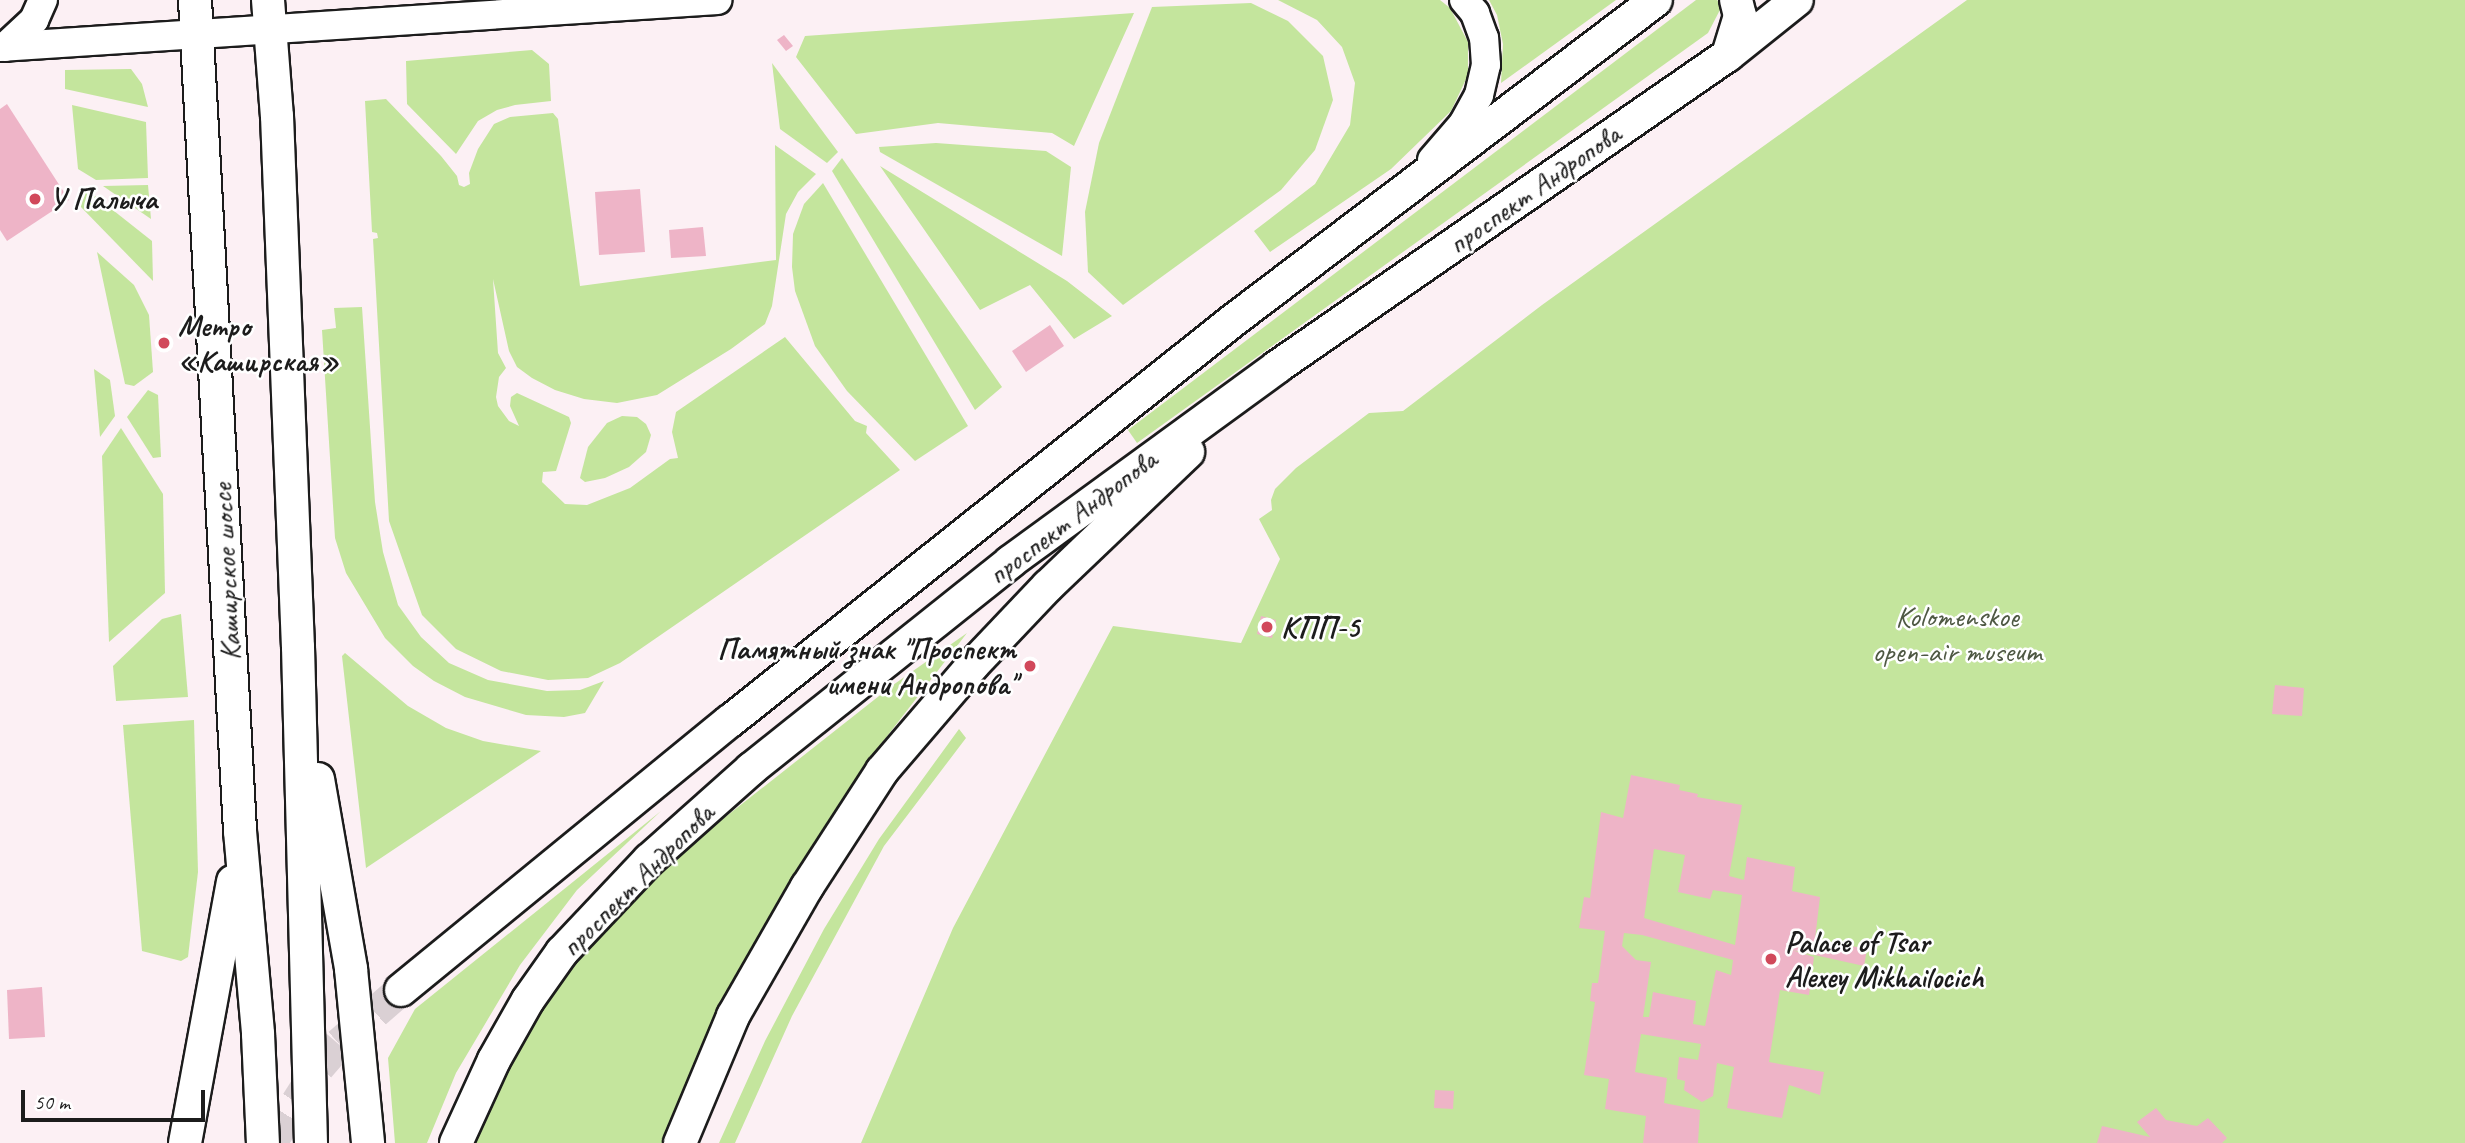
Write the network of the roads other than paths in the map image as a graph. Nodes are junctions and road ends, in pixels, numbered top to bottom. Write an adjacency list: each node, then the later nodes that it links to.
1 (43, 0): 10 (main road)
2 (195, 0): 9 (main road, Каширское шоссе)
3 (718, 0): 8 (main road)
4 (1464, 0): 12 (main road)
5 (1656, 0): 12 (main road, проспект Андропова)
6 (1736, 0): 11 (main road)
7 (1797, 0): 11 (main road, проспект Андропова)
8 (269, 15): 9 (main road); 14 (main road)
9 (197, 34): 10 (main road); 15 (main road, Каширское шоссе)
10 (3, 47)
11 (1728, 55): 13 (main road, проспект Андропова)
12 (1406, 190): 16 (main road, проспект Андропова)
13 (1277, 367): 21 (main road, проспект Андропова); 22 (main road)
14 (299, 657): 19 (main road); 20 (main road)
15 (240, 831): 17 (main road); 18 (main road, Каширское шоссе)
16 (401, 990)
17 (185, 1143)
18 (263, 1143)
19 (311, 1143)
20 (368, 1143)
21 (456, 1143)
22 (680, 1143)

